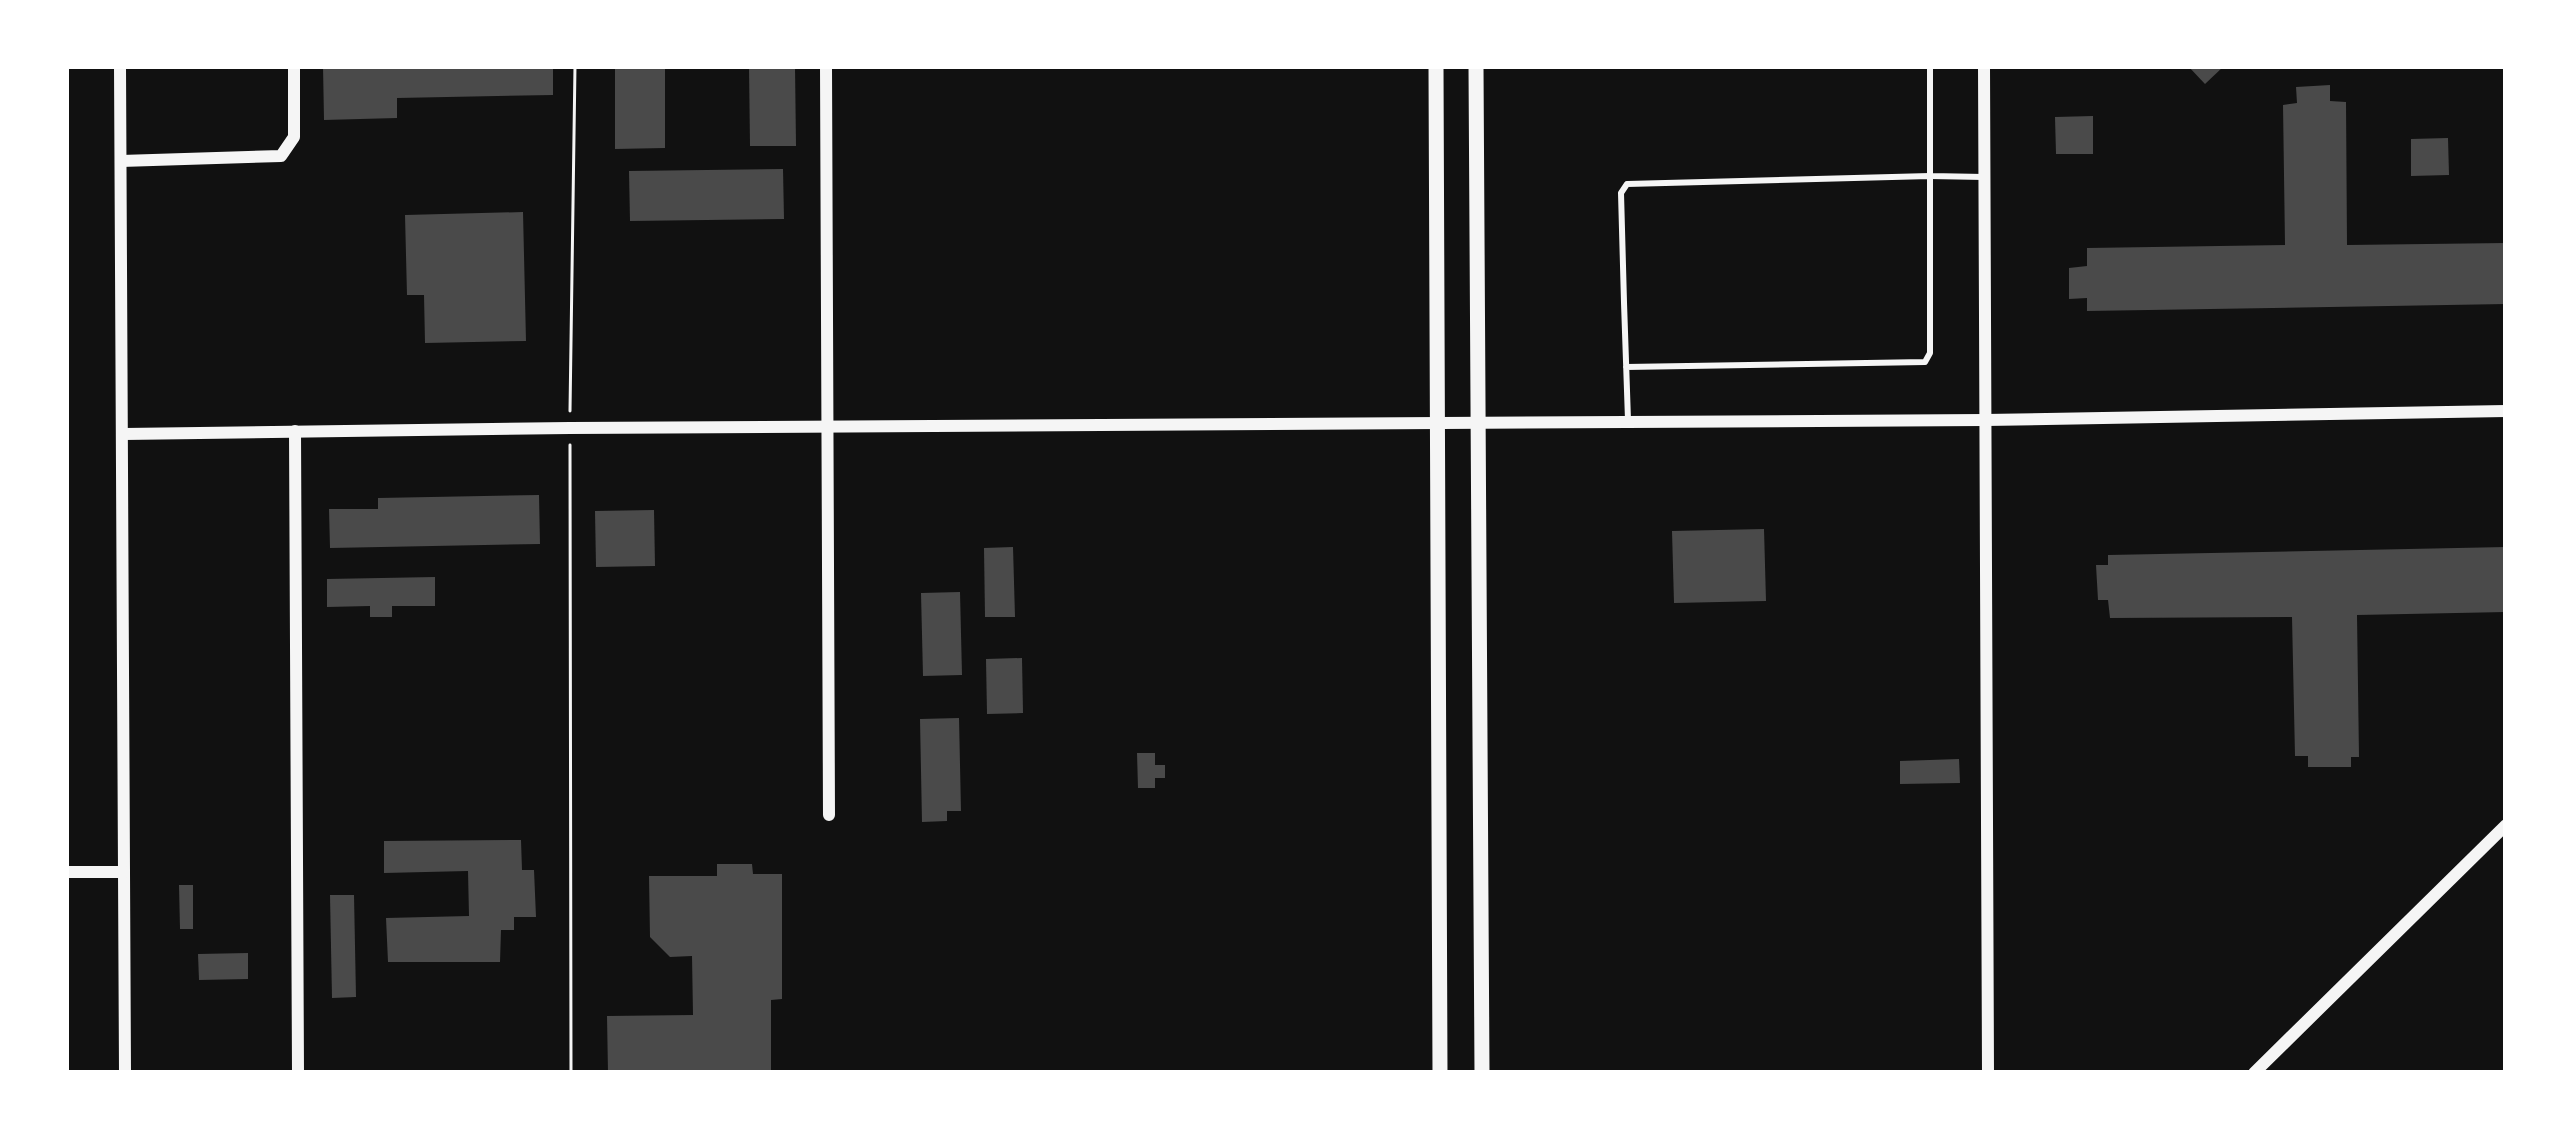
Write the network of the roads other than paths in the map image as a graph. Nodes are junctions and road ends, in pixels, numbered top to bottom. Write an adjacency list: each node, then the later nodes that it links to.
1 (120, 66): 8 (street)
2 (294, 66): 8 (street)
3 (826, 66): 17 (street)
4 (1436, 66): 15 (street)
5 (1476, 66): 16 (street)
6 (1930, 66): 9 (lane)
7 (1984, 66): 10 (street)
8 (121, 161): 19 (street)
9 (1930, 176): 10 (lane); 11 (lane); 11 (lane)
10 (1984, 177): 13 (street)
11 (1626, 367): 14 (lane)
12 (2506, 411): 13 (street)
13 (1985, 420): 14 (street); 28 (street)
14 (1628, 423): 16 (street)
15 (1437, 424): 16 (street); 17 (street); 26 (street)
16 (1478, 424): 27 (street)
17 (828, 426): 18 (street); 20 (street)
18 (296, 431): 19 (street); 25 (street)
19 (124, 434): 23 (street)
20 (830, 815)
21 (2506, 825): 29 (street)
22 (66, 872): 23 (street)
23 (124, 872): 24 (street)
24 (125, 1073)
25 (298, 1073)
26 (1440, 1073)
27 (1483, 1073)
28 (1988, 1073)
29 (2254, 1073)

